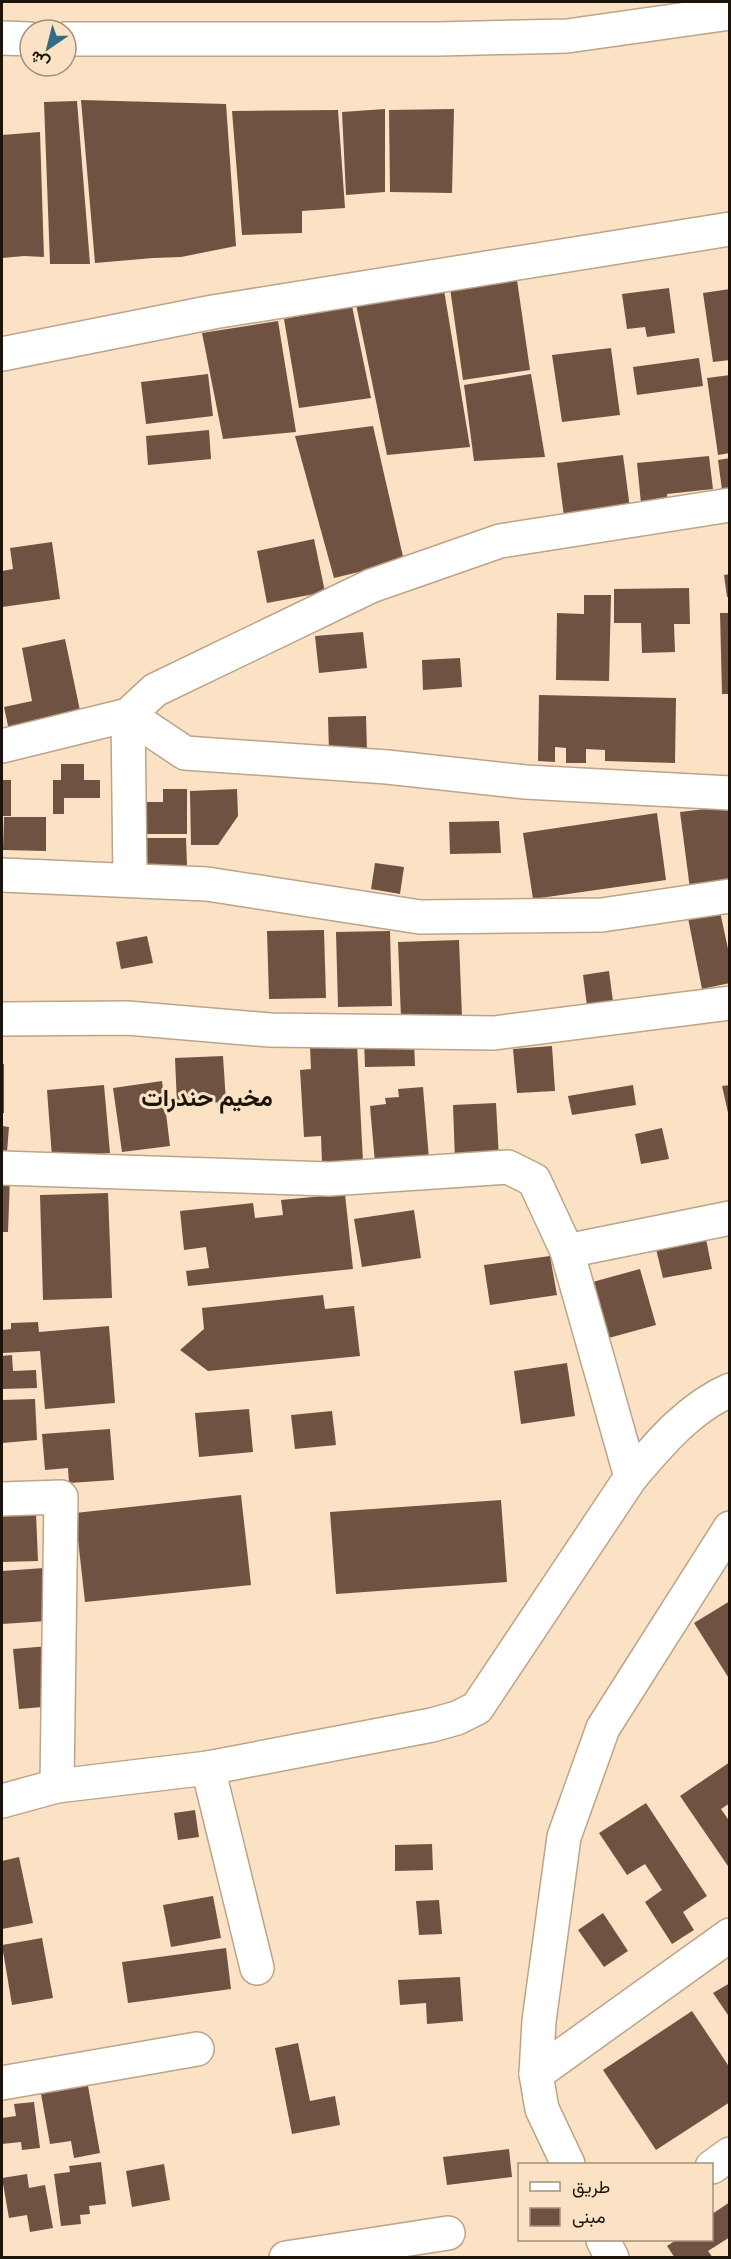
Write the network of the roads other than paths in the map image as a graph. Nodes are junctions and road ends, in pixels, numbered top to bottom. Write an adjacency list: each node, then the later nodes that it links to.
1 (729, 14): 4 (street)
2 (2, 39): 3 (street)
3 (18, 39)
4 (78, 39)
5 (729, 229): 6 (street)
6 (2, 354)
7 (729, 505): 8 (street)
8 (128, 715): 9 (street); 10 (street); 12 (street)
9 (2, 746)
10 (729, 793)
11 (2, 875): 12 (street)
12 (130, 879): 13 (street)
13 (729, 896)
14 (729, 1003): 15 (street)
15 (2, 1019)
16 (2, 1168): 18 (street)
17 (729, 1218): 18 (street)
18 (567, 1251): 20 (street)
19 (729, 1390): 20 (street)
20 (632, 1478): 23 (street)
21 (2, 1498): 24 (street)
22 (729, 1528): 29 (street)
23 (208, 1768): 24 (street); 27 (street)
24 (57, 1786): 25 (street)
25 (2, 1801)
26 (729, 1935): 29 (street)
27 (257, 1968)
28 (197, 2049): 30 (street)
29 (536, 2074): 32 (street)
30 (2, 2083)
31 (729, 2154): 33 (street)
32 (568, 2163)
33 (713, 2166)
34 (448, 2233): 35 (street)
35 (286, 2258)

